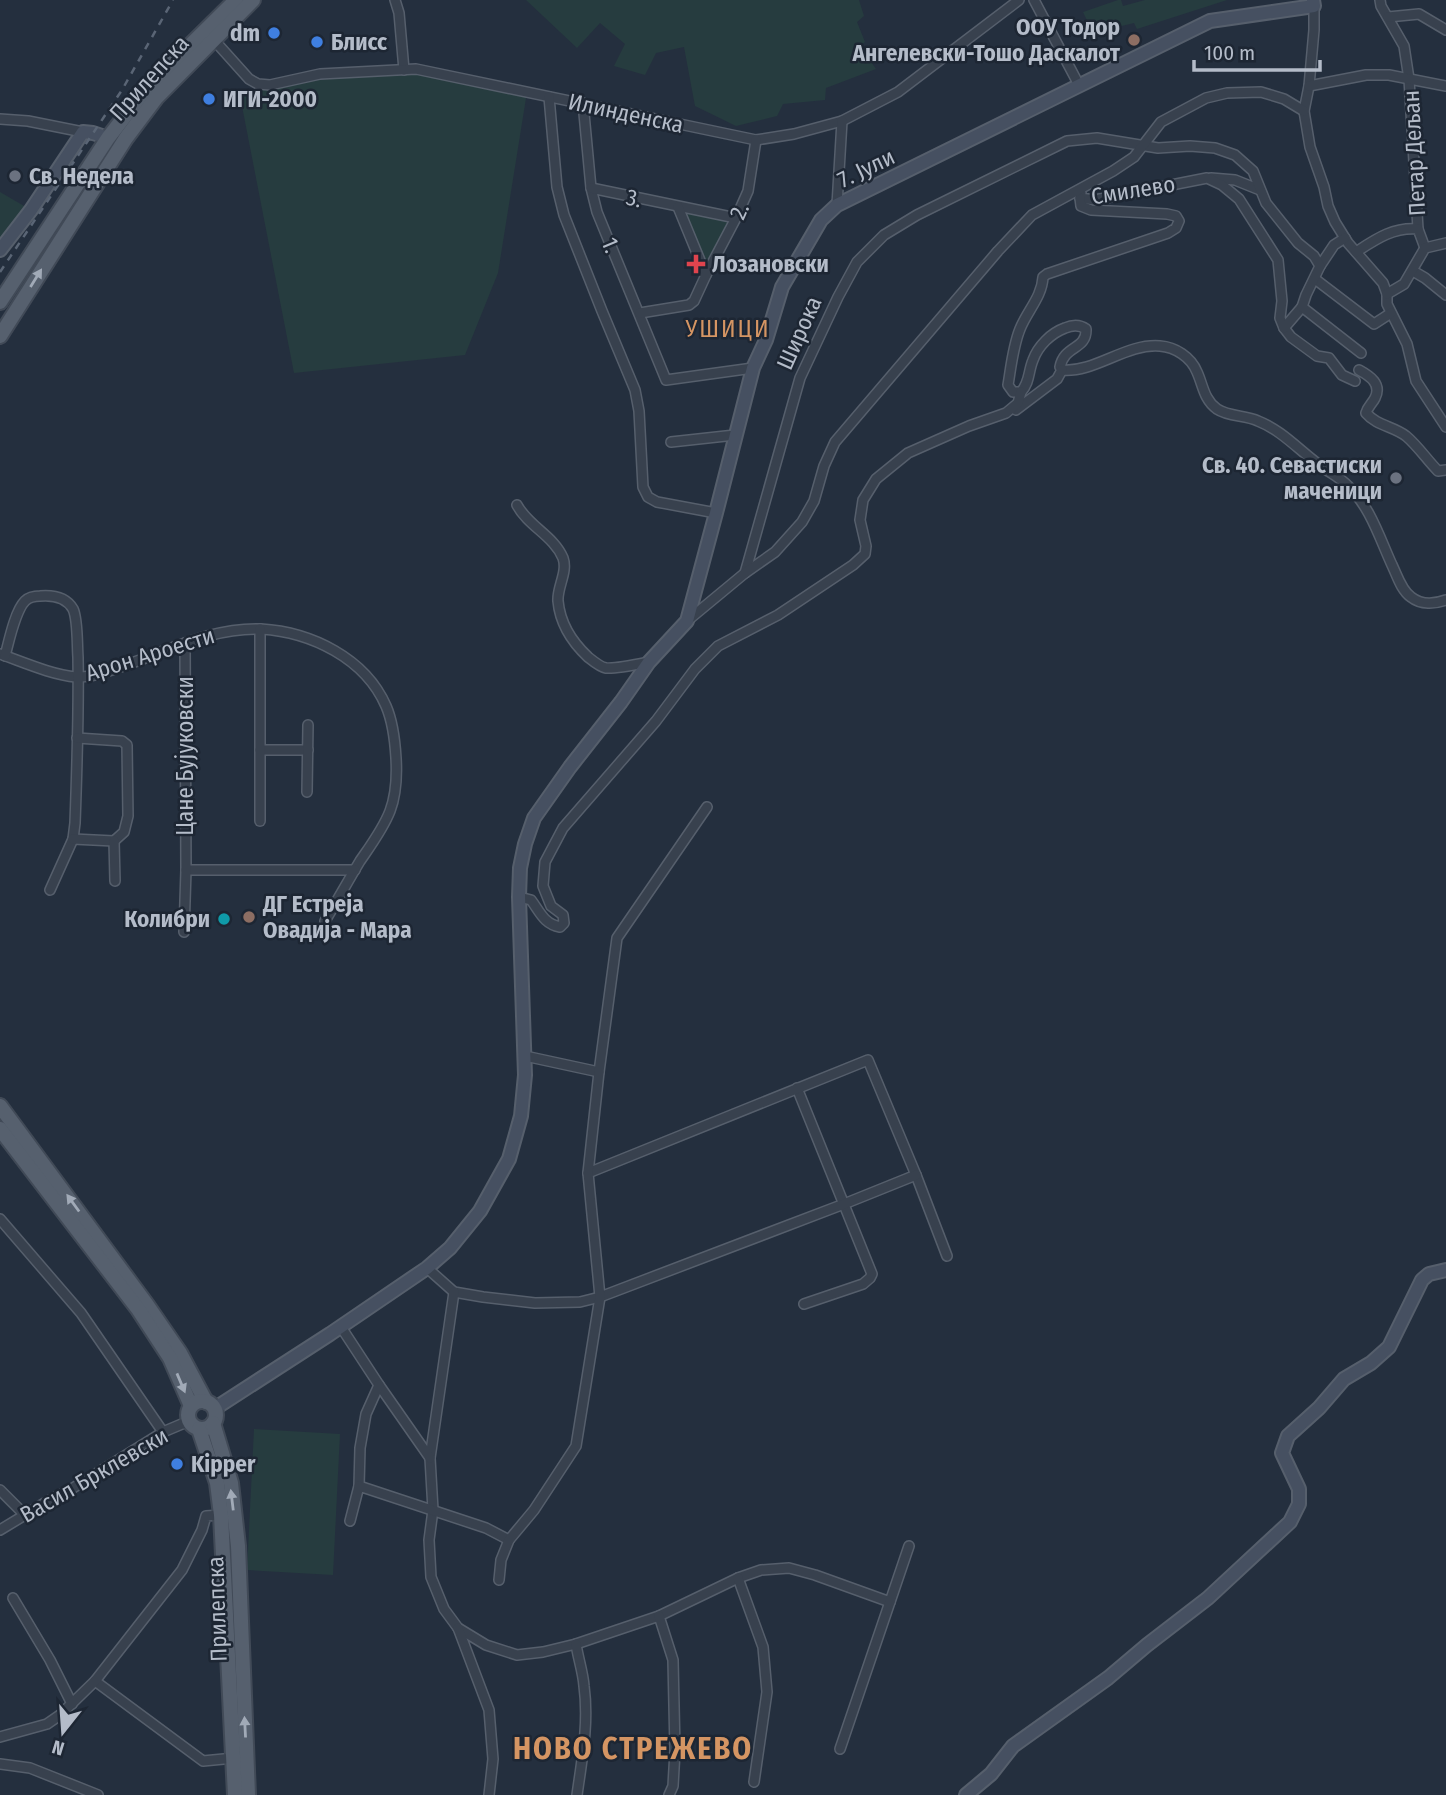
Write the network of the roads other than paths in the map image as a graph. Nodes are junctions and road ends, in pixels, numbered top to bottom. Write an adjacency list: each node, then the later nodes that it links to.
1 (236, 0): 22 (main road, Прилепска)
2 (253, 0): 10 (main road, Прилепска)
3 (395, 0): 11 (street)
4 (1019, 0): 20 (street, Илинденска)
5 (1034, 0): 13 (street)
6 (1380, 0): 8 (street, Петар Дељан)
7 (1313, 3): 13 (street, 7. Јули); 14 (street)
8 (1388, 17): 9 (street); 12 (street, Петар Дељан)
9 (1446, 30)
10 (214, 40): 11 (street, Илинденска); 49 (main road, Прилепска, one-way to 10)
11 (404, 70): 16 (street, Илинденска)
12 (1409, 79): 14 (street); 15 (street); 32 (street, Петар Дељан)
13 (1079, 85): 29 (street, 7. Јули)
14 (1309, 86): 18 (street)
15 (1446, 86)
16 (550, 97): 17 (street, Илинденска); 62 (street)
17 (583, 103): 23 (street, Илинденска); 26 (street, 1.)
18 (1304, 111): 24 (street); 33 (street)
19 (0, 119): 21 (street)
20 (842, 121): 23 (street, Илинденска); 29 (street)
21 (83, 132): 22 (street); 36 (street)
22 (108, 138): 44 (main road, Прилепска)
23 (755, 140): 31 (street, 2.)
24 (1144, 145): 27 (street, Широка); 28 (street); 63 (street, Широка)
25 (1207, 178): 27 (street, Смилево); 28 (street, Смилево); 48 (street)
26 (591, 188): 30 (street, 3.); 46 (street, 1.)
27 (1260, 190): 38 (street, Широка)
28 (1081, 193): 55 (street); 63 (street)
29 (837, 205): 51 (street, 7. Јули)
30 (678, 207): 31 (street, 3.); 40 (street)
31 (737, 218): 40 (street, 2.)
32 (1418, 229): 35 (street, Петар Дељан); 37 (street, Петар Дељан)
33 (1345, 238): 37 (street); 38 (street)
34 (1446, 243): 35 (street)
35 (1425, 248): 39 (street)
36 (0, 250)
37 (1356, 253): 42 (street)
38 (1320, 266): 41 (street)
39 (1413, 271): 42 (street); 43 (street)
40 (706, 275): 46 (street, 2.)
41 (1315, 279): 45 (street); 47 (street)
42 (1387, 294): 47 (street)
43 (1446, 295)
44 (0, 302)
45 (1302, 307): 48 (street); 50 (street)
46 (640, 313): 51 (street, 1.)
47 (1391, 313): 57 (street)
48 (1284, 328): 54 (street)
49 (0, 336)
50 (1361, 353)
51 (753, 368): 58 (street, 7. Јули)
52 (1062, 370): 55 (street); 56 (street); 64 (street)
53 (1359, 370): 60 (street)
54 (1355, 381)
55 (1021, 392): 56 (street)
56 (1006, 413): 84 (street)
57 (1446, 426)
58 (735, 435): 59 (street); 62 (street, 7. Јули)
59 (671, 442)
60 (1446, 470)
61 (517, 505): 69 (street)
62 (716, 513): 65 (street, 7. Јули)
63 (745, 573): 65 (street)
64 (1446, 600)
65 (687, 621): 69 (street)
66 (260, 629): 67 (street, Арон Ароести); 73 (street); 81 (street, Арон Ароести)
67 (185, 643): 70 (street, Арон Ароести); 80 (street, Цане Бујуковски)
68 (2, 655): 70 (street, Арон Ароести); 70 (street)
69 (649, 663): 84 (street)
70 (78, 677): 72 (street)
71 (308, 725): 74 (street)
72 (77, 738): 78 (street); 79 (street)
73 (260, 750): 74 (street); 77 (street)
74 (308, 750): 75 (street)
75 (307, 792)
76 (707, 807): 88 (street)
77 (260, 821)
78 (73, 839): 79 (street); 83 (street)
79 (114, 841): 82 (street)
80 (186, 870): 81 (street); 86 (street, Цане Бујуковски)
81 (355, 870): 85 (street, Арон Ароести)
82 (115, 881)
83 (50, 890)
84 (519, 897): 87 (street)
85 (325, 921)
86 (184, 932)
87 (525, 1056): 88 (street); 97 (street)
88 (599, 1072): 92 (street)
89 (797, 1087): 92 (street); 93 (street); 94 (street)
90 (0, 1106): 104 (main road, Прилепска, one-way to 90)
91 (0, 1129): 104 (main road, Прилепска, one-way to 104)
92 (588, 1172): 100 (street)
93 (916, 1175): 94 (street); 96 (street)
94 (844, 1204): 100 (street); 101 (street)
95 (0, 1219): 105 (street)
96 (947, 1256)
97 (427, 1268): 99 (street); 102 (street)
98 (1446, 1270): 136 (street)
99 (454, 1292): 100 (street); 106 (street)
100 (600, 1297): 114 (street)
101 (804, 1304)
102 (341, 1327): 103 (street); 104 (street)
103 (379, 1385): 106 (street); 107 (street)
104 (202, 1415): 105 (street, Васил Брклевски); 111 (main road, Прилепска); 132 (main road, Прилепска, one-way to 104)
105 (163, 1432): 110 (street, Васил Брклевски)
106 (430, 1458): 109 (street)
107 (359, 1486): 109 (street); 112 (street)
108 (0, 1490): 110 (street)
109 (433, 1510): 114 (street); 121 (street)
110 (25, 1515): 113 (street, Васил Брклевски)
111 (221, 1515): 123 (street); 127 (main road, Прилепска)
112 (350, 1521)
113 (0, 1530)
114 (509, 1540): 117 (street)
115 (909, 1546): 119 (street)
116 (738, 1578): 119 (street); 120 (street); 129 (street)
117 (499, 1580)
118 (13, 1598): 124 (street)
119 (890, 1602): 126 (street)
120 (659, 1616): 122 (street); 135 (street)
121 (458, 1628): 122 (street); 133 (street)
122 (576, 1644): 134 (street)
123 (95, 1681): 124 (street); 127 (street)
124 (72, 1704): 125 (street)
125 (0, 1737)
126 (840, 1749)
127 (234, 1758): 131 (main road, Прилепска)
128 (0, 1765): 130 (street)
129 (754, 1782)
130 (98, 1795)
131 (235, 1795)
132 (248, 1795)
133 (489, 1795)
134 (577, 1795)
135 (669, 1795)
136 (966, 1795)

